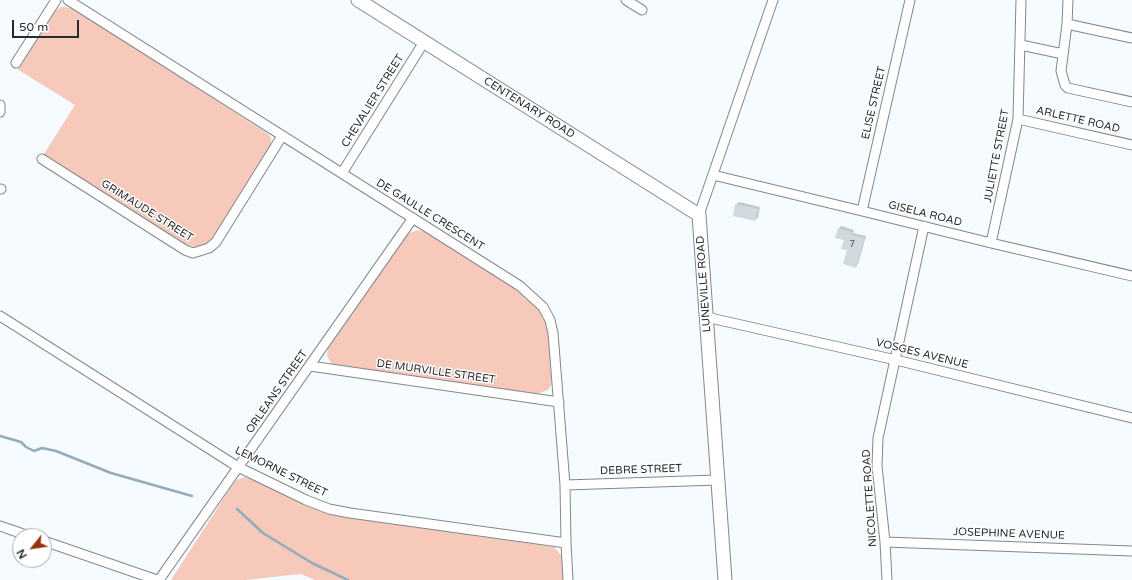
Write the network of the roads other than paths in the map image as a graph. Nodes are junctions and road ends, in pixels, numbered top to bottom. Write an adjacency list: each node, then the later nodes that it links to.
1 (56, 0): 15 (street)
2 (68, 0): 20 (street, DE GAULLE CRESCENT)
3 (358, 0): 12 (street, CENTENARY ROAD)
4 (626, 0): 9 (street)
5 (773, 0): 24 (street, LUNEVILLE ROAD)
6 (910, 0): 25 (street, ELISE STREET)
7 (1021, 0): 13 (street, JULIETTE STREET)
8 (1068, 0): 10 (street)
9 (642, 10)
10 (1067, 24): 11 (street); 14 (street)
11 (1132, 38)
12 (424, 42): 23 (street, CHEVALIER STREET); 26 (street, CENTENARY ROAD)
13 (1020, 45): 14 (street); 19 (street, JULIETTE STREET)
14 (1063, 54): 16 (street)
15 (16, 62)
16 (1132, 102)
17 (0, 106): 18 (street)
18 (0, 112)
19 (1018, 119): 21 (street, ARLETTE ROAD); 29 (street, JULIETTE STREET)
20 (282, 136): 22 (street, GRIMAUDE STREET); 23 (street, DE GAULLE CRESCENT)
21 (1132, 145)
22 (42, 159)
23 (342, 172): 27 (street, DE GAULLE CRESCENT)
24 (713, 175): 25 (street, GISELA ROAD); 26 (street, LUNEVILLE ROAD)
25 (862, 211): 28 (street, GISELA ROAD)
26 (699, 215): 32 (street, LUNEVILLE ROAD)
27 (413, 218): 34 (street, ORLEANS STREET); 35 (street, DE GAULLE CRESCENT)
28 (924, 226): 29 (street, GISELA ROAD); 33 (street, NICOLETTE ROAD)
29 (991, 243): 30 (street, GISELA ROAD)
30 (1132, 276)
31 (0, 316): 37 (street, LEMORNE STREET)
32 (706, 317): 33 (street, VOSGES AVENUE); 38 (street, LUNEVILLE ROAD)
33 (896, 360): 36 (street, VOSGES AVENUE); 43 (street, NICOLETTE ROAD)
34 (310, 366): 35 (street, DE MURVILLE STREET); 37 (street, ORLEANS STREET)
35 (559, 402): 39 (street, DE GAULLE CRESCENT)
36 (1132, 418)
37 (238, 467): 42 (street, LEMORNE STREET); 46 (street, ORLEANS STREET)
38 (718, 480): 39 (street, DEBRE STREET); 48 (street, LUNEVILLE ROAD)
39 (565, 485): 42 (street, DE GAULLE CRESCENT)
40 (0, 526): 41 (street)
41 (12, 530)
42 (566, 542): 47 (street, DE GAULLE CRESCENT)
43 (885, 542): 45 (street, JOSEPHINE AVENUE); 49 (street, NICOLETTE ROAD)
44 (52, 544): 46 (street)
45 (1132, 551)
46 (158, 580)
47 (568, 580)
48 (725, 580)
49 (887, 580)

